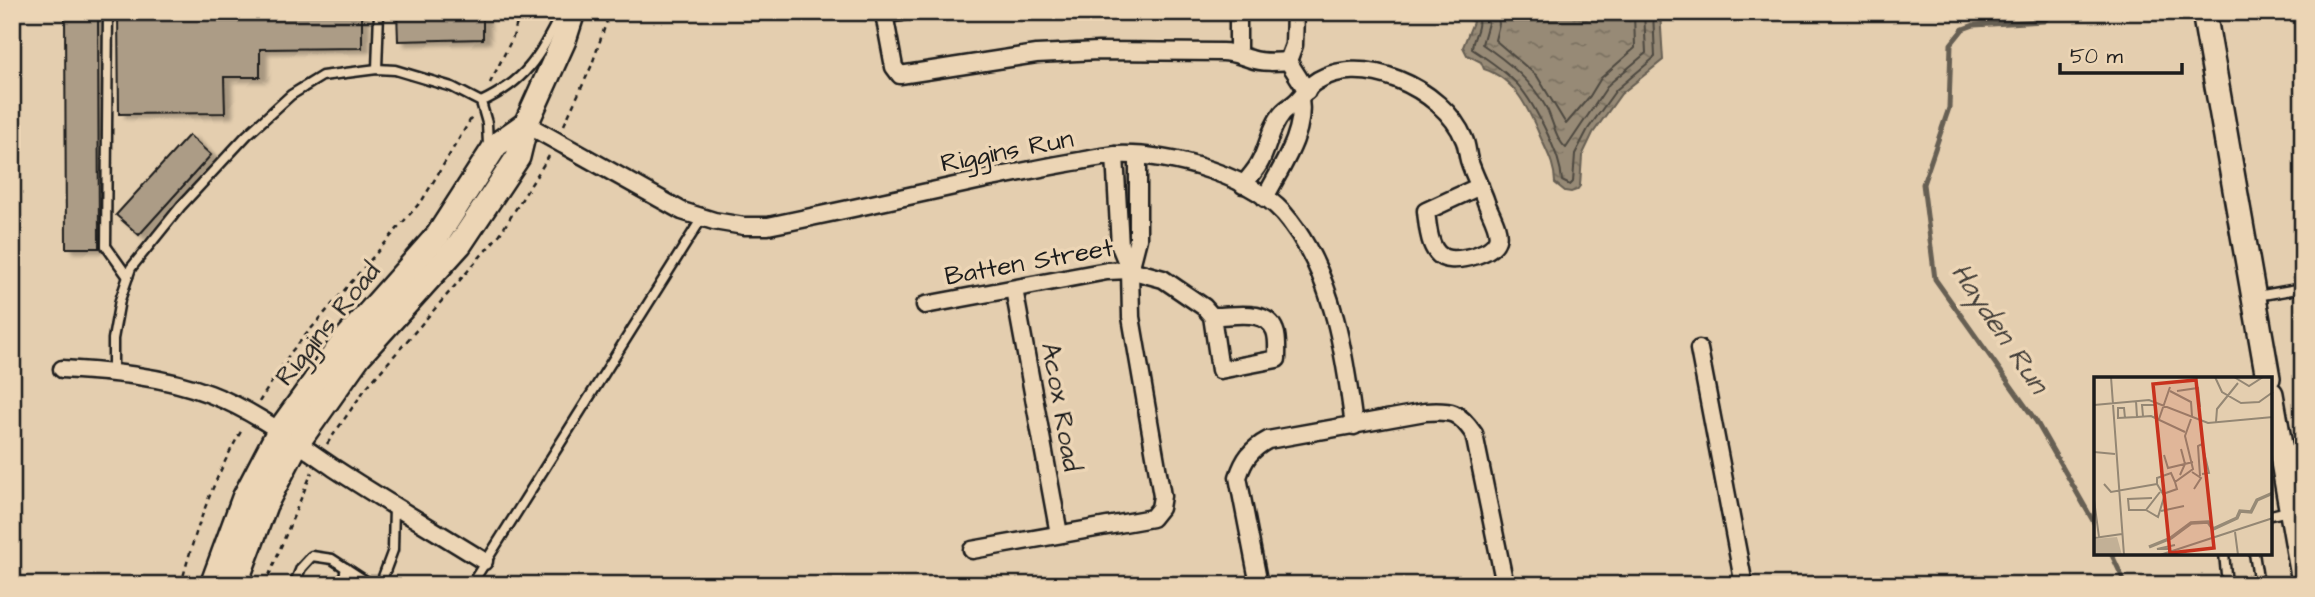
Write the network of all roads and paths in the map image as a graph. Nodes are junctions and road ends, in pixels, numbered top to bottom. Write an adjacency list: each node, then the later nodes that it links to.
1 (108, 12): 28 (lane)
2 (379, 12): 13 (lane)
3 (520, 12): 15 (path)
4 (562, 12): 15 (lane)
5 (573, 12): 16 (main road, Riggins Road)
6 (610, 12): 18 (path)
7 (902, 12): 11 (street)
8 (1238, 12): 11 (street)
9 (1296, 12): 12 (street)
10 (2204, 12): 31 (main road)
11 (1238, 53): 12 (street)
12 (1288, 61): 14 (street)
13 (377, 69): 15 (lane); 28 (lane)
14 (1303, 95): 17 (street); 19 (street); 24 (street)
15 (481, 102): 22 (lane); 38 (path)
16 (526, 124): 18 (street, Riggins Run); 22 (main road, Riggins Road); 41 (main road, Riggins Road)
17 (1269, 142): 19 (lane); 23 (street)
18 (556, 143): 26 (street, Riggins Run); 42 (path)
19 (1290, 151): 25 (street)
20 (1115, 155): 21 (street, Riggins Run); 26 (street, Riggins Run); 27 (street)
21 (1138, 156): 23 (street, Riggins Run); 27 (street)
22 (485, 163): 41 (main road, Riggins Road)
23 (1244, 185): 25 (street, Riggins Run)
24 (1480, 186): 24 (street)
25 (1265, 198): 40 (street, Riggins Run)
26 (702, 218): 49 (lane)
27 (1130, 270): 30 (street, Batten Street); 33 (street, Batten Street); 45 (street)
28 (128, 277): 36 (lane)
29 (2303, 288): 31 (lane)
30 (1014, 289): 32 (street, Batten Street); 45 (street, Acox Road)
31 (2255, 297): 37 (main road)
32 (925, 305)
33 (1212, 316): 33 (street)
34 (1699, 349): 63 (street)
35 (62, 369): 36 (street)
36 (113, 372): 38 (street)
37 (2269, 377)
38 (251, 413): 41 (street); 52 (path)
39 (2273, 418): 44 (main road)
40 (1354, 426): 61 (street); 62 (street)
41 (288, 437): 42 (street); 53 (main road, Riggins Road); 54 (main road, Riggins Road)
42 (319, 458): 43 (street); 55 (path)
43 (394, 505): 49 (street); 59 (lane)
44 (2281, 513): 51 (main road)
45 (1059, 534): 46 (street)
46 (972, 550)
47 (2224, 555): 64 (lane)
48 (2254, 555): 65 (lane)
49 (484, 561): 60 (lane)
50 (346, 568): 56 (lane); 57 (lane); 58 (lane)
51 (2303, 578): 66 (lane)
52 (181, 585)
53 (212, 585)
54 (235, 585)
55 (265, 585)
56 (294, 585)
57 (342, 585)
58 (372, 585)
59 (380, 585)
60 (471, 585)
61 (1259, 585)
62 (1505, 585)
63 (1744, 585)
64 (2227, 585)
65 (2259, 585)
66 (2283, 585)

